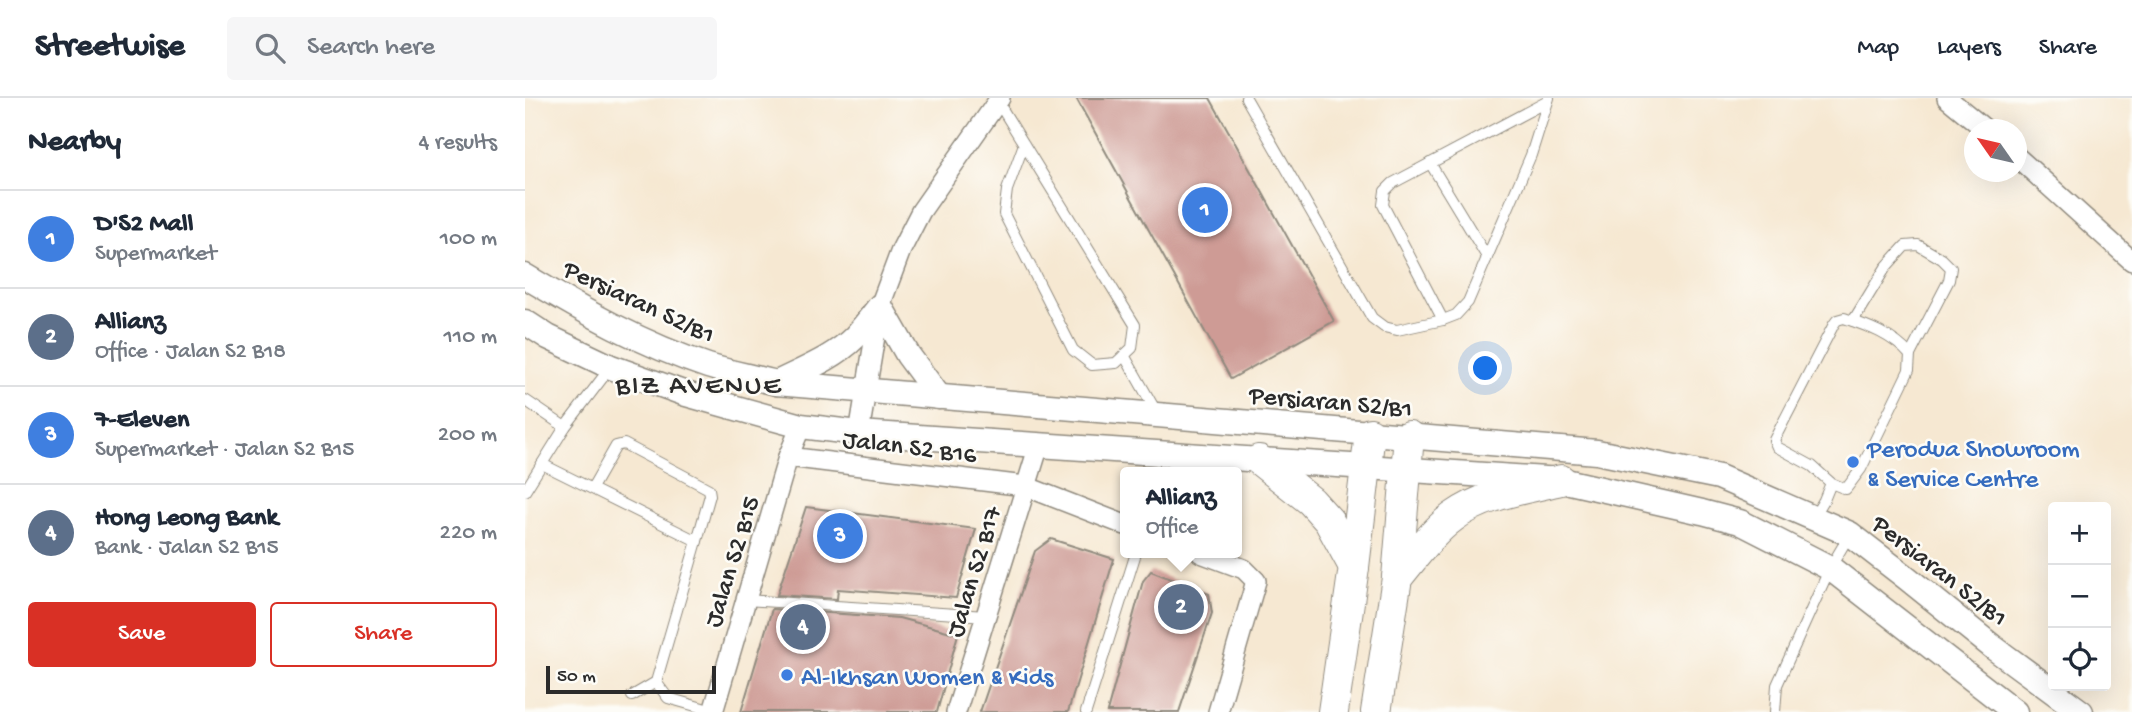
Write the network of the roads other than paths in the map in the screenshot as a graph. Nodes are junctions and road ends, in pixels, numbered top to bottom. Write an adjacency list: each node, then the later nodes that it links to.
1 (1246, 98): 13 (lane)
2 (1947, 98): 5 (street)
3 (1548, 99): 7 (lane); 9 (lane)
4 (999, 100): 6 (lane); 12 (street)
5 (1973, 119)
6 (1024, 144): 16 (lane); 16 (lane)
7 (1430, 163): 9 (lane); 13 (lane)
8 (2027, 166): 10 (street)
9 (1487, 257): 13 (lane)
10 (2132, 261)
11 (525, 276): 19 (street, Persiaran S2/B1)
12 (880, 306): 19 (street); 20 (street); 21 (street)
13 (1443, 320)
14 (1853, 321): 17 (lane); 17 (lane); 36 (lane)
15 (525, 322): 18 (street)
16 (1124, 355): 23 (lane)
17 (1910, 355): 36 (lane)
18 (611, 367): 24 (street); 25 (lane)
19 (776, 383): 20 (street, Persiaran S2/B1)
20 (867, 391): 21 (street, Persiaran S2/B1); 26 (street)
21 (939, 397): 23 (street, Persiaran S2/B1)
22 (525, 400): 25 (lane)
23 (1158, 415): 27 (street, Persiaran S2/B1)
24 (801, 426): 26 (street); 30 (street, Jalan S2 B15)
25 (565, 427): 32 (lane)
26 (859, 433): 29 (street)
27 (1370, 433): 28 (street, Persiaran S2/B1); 33 (main road)
28 (1409, 436): 34 (main road); 40 (street, Persiaran S2/B1)
29 (1039, 445): 31 (street); 37 (street, Jalan S2 B17)
30 (788, 457): 37 (street, Jalan S2 B16); 49 (street, Jalan S2 B15)
31 (1259, 460): 33 (street); 46 (main road)
32 (542, 464): 38 (lane); 39 (lane)
33 (1368, 467): 34 (street); 46 (main road)
34 (1406, 470): 35 (street); 48 (main road)
35 (1561, 480): 47 (street); 48 (main road)
36 (1831, 483): 40 (lane)
37 (1025, 486): 41 (street, Jalan S2 B16); 50 (street, Jalan S2 B17)
38 (592, 488): 43 (lane); 43 (lane)
39 (525, 491)
40 (1814, 518): 42 (street, Persiaran S2/B1)
41 (1120, 523)
42 (1850, 534): 47 (lane); 61 (street, Persiaran S2/B1)
43 (697, 541): 51 (lane)
44 (1134, 558): 55 (lane)
45 (1214, 558): 56 (street)
46 (1355, 567): 57 (main road)
47 (1830, 568): 59 (lane); 60 (street)
48 (1397, 578): 58 (main road)
49 (746, 600): 50 (lane); 53 (street, Jalan S2 B15)
50 (986, 616): 54 (street, Jalan S2 B17)
51 (656, 682): 52 (lane); 53 (lane)
52 (632, 696)
53 (713, 712)
54 (956, 712)
55 (1086, 712)
56 (1218, 712)
57 (1333, 712)
58 (1376, 712)
59 (1775, 712)
60 (2015, 712)
61 (2081, 712)

